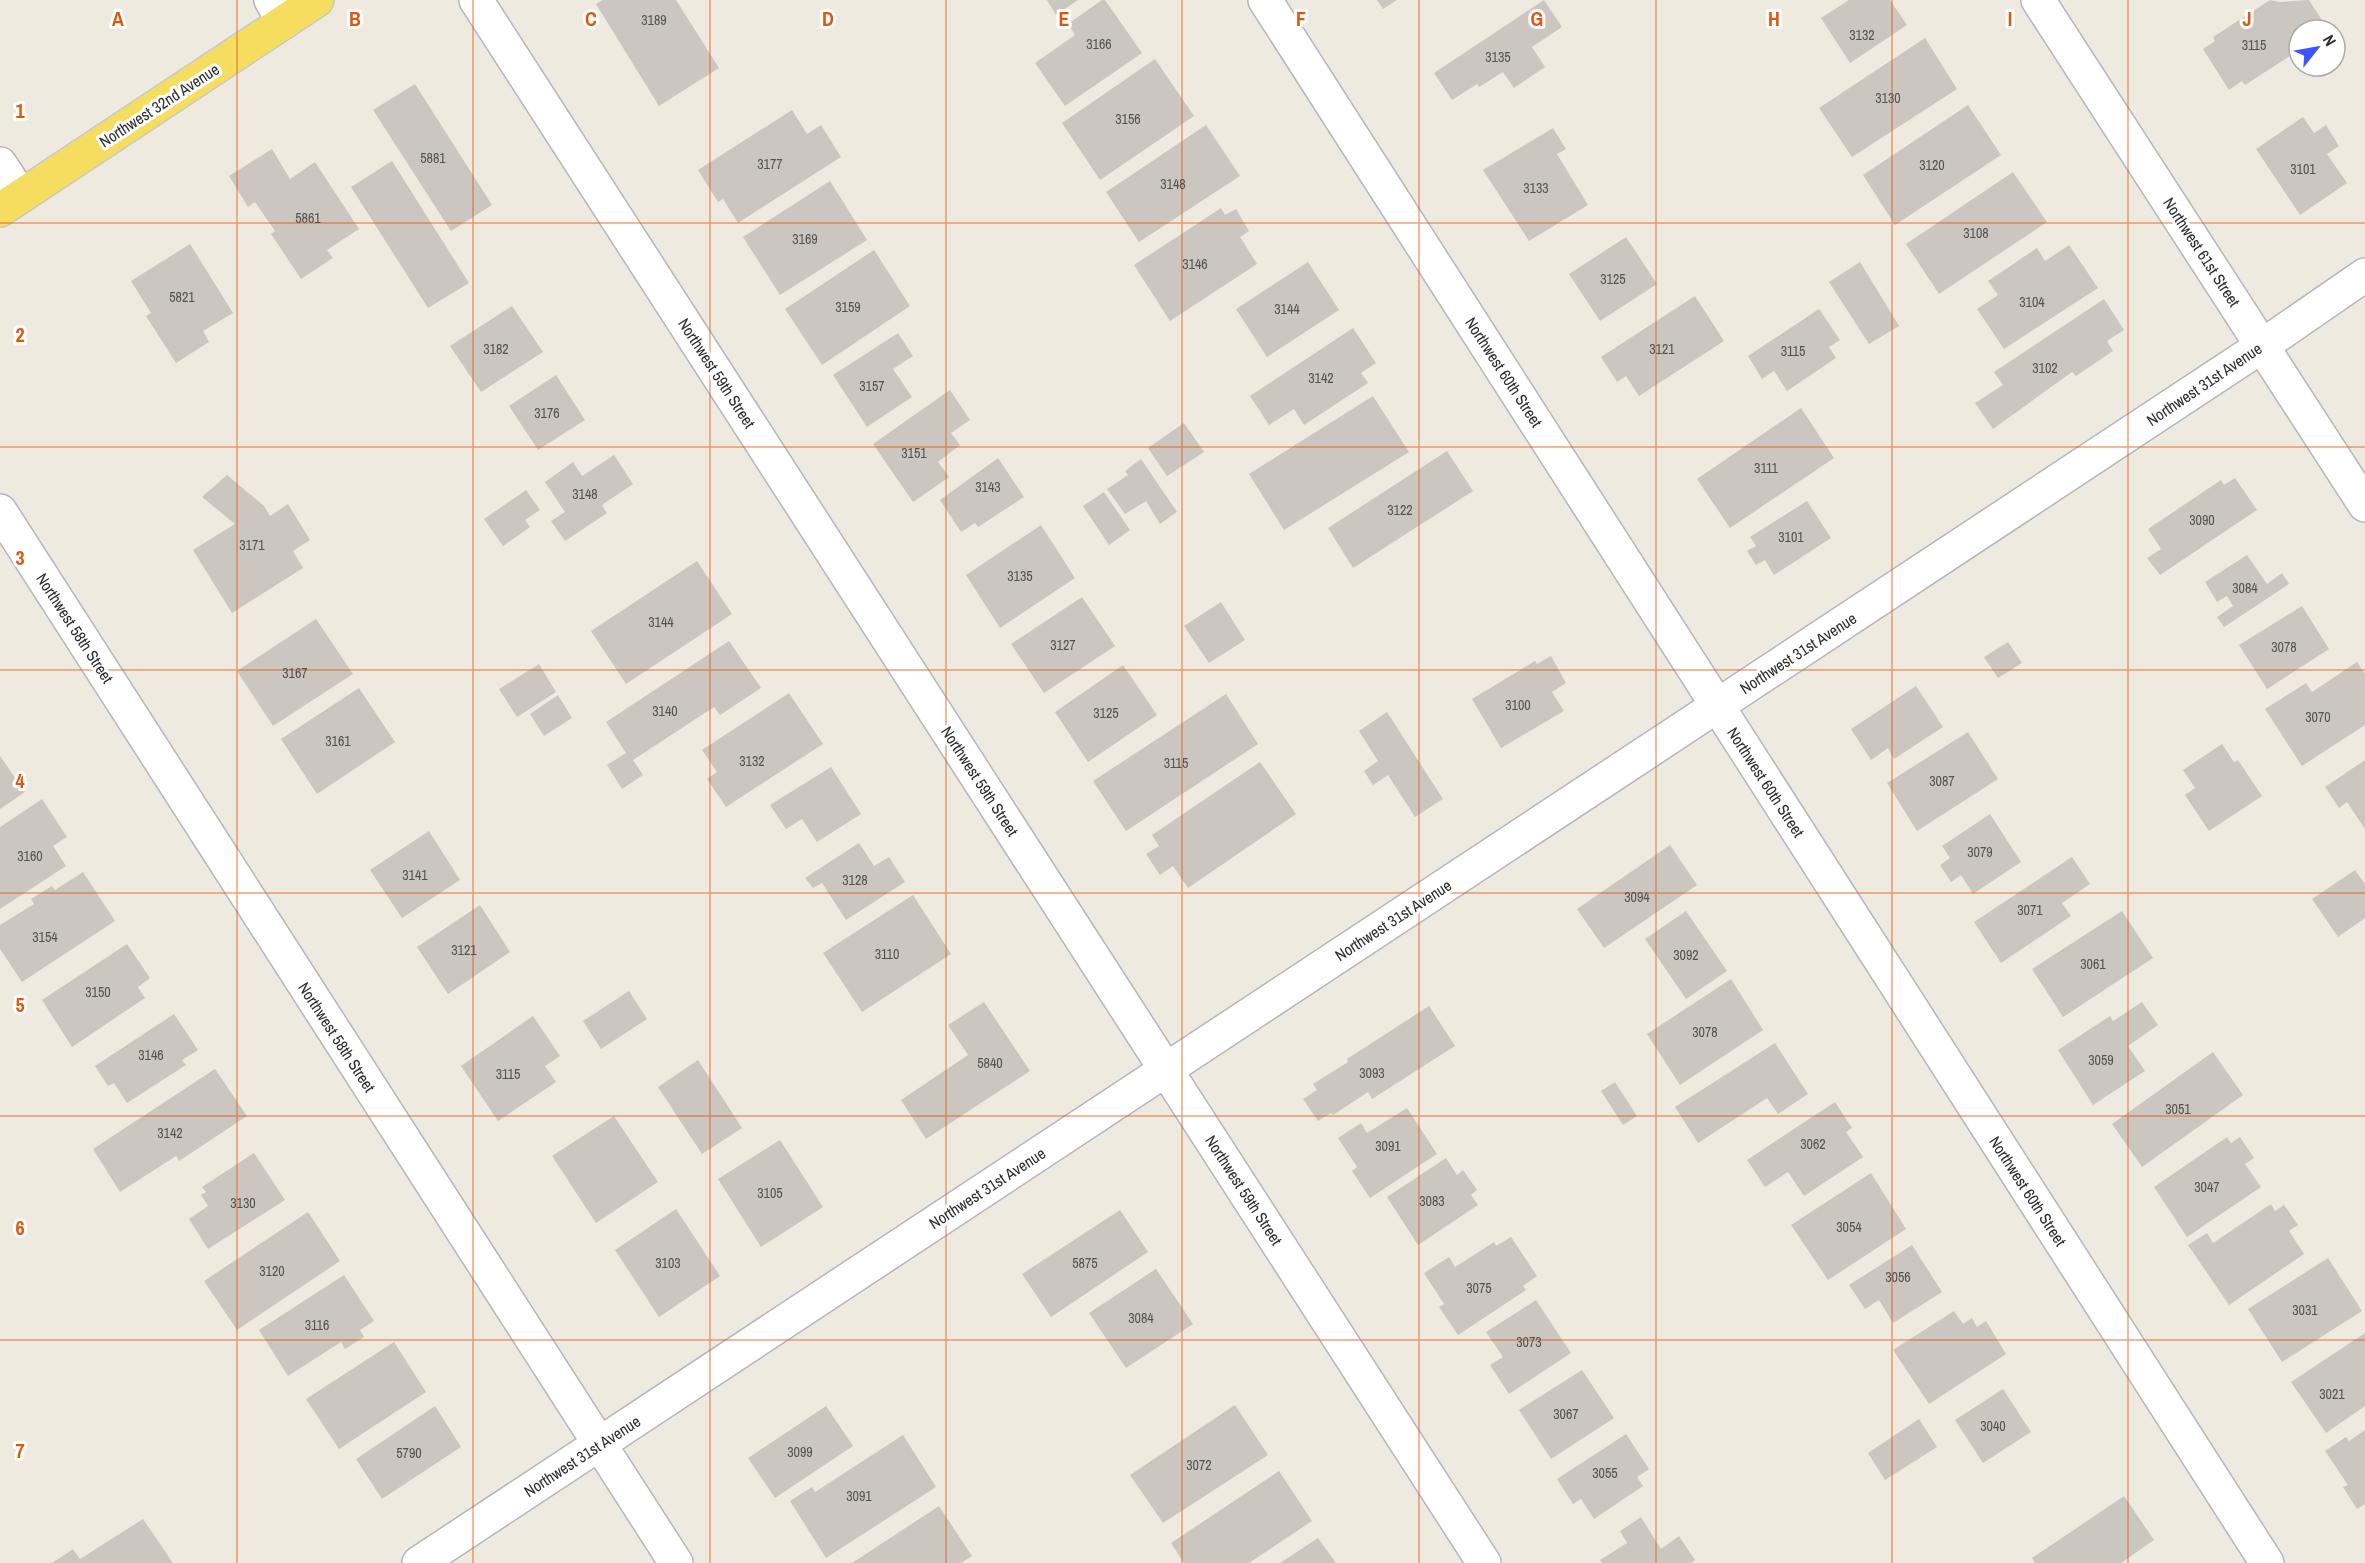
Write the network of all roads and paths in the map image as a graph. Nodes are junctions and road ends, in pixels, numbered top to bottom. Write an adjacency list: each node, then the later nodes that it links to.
1 (317, 0): 5 (main road, Northwest 32nd Avenue)
2 (476, 0): 13 (street, Northwest 59th Street)
3 (1265, 0): 12 (street, Northwest 60th Street)
4 (2038, 0): 9 (street, Northwest 61st Street)
5 (278, 11): 7 (main road, Northwest 32nd Avenue)
6 (0, 164): 7 (street)
7 (10, 203)
8 (2365, 275): 9 (street, Northwest 31st Avenue)
9 (2262, 346): 10 (street, Northwest 61st Street); 12 (street, Northwest 31st Avenue)
10 (2365, 505)
11 (0, 511): 14 (street, Northwest 58th Street)
12 (1718, 706): 13 (street, Northwest 31st Avenue); 18 (street, Northwest 60th Street)
13 (1166, 1070): 14 (street, Northwest 31st Avenue); 17 (street, Northwest 59th Street)
14 (598, 1444): 15 (street, Northwest 31st Avenue); 16 (street, Northwest 58th Street)
15 (419, 1563)
16 (676, 1563)
17 (1484, 1563)
18 (2267, 1563)

